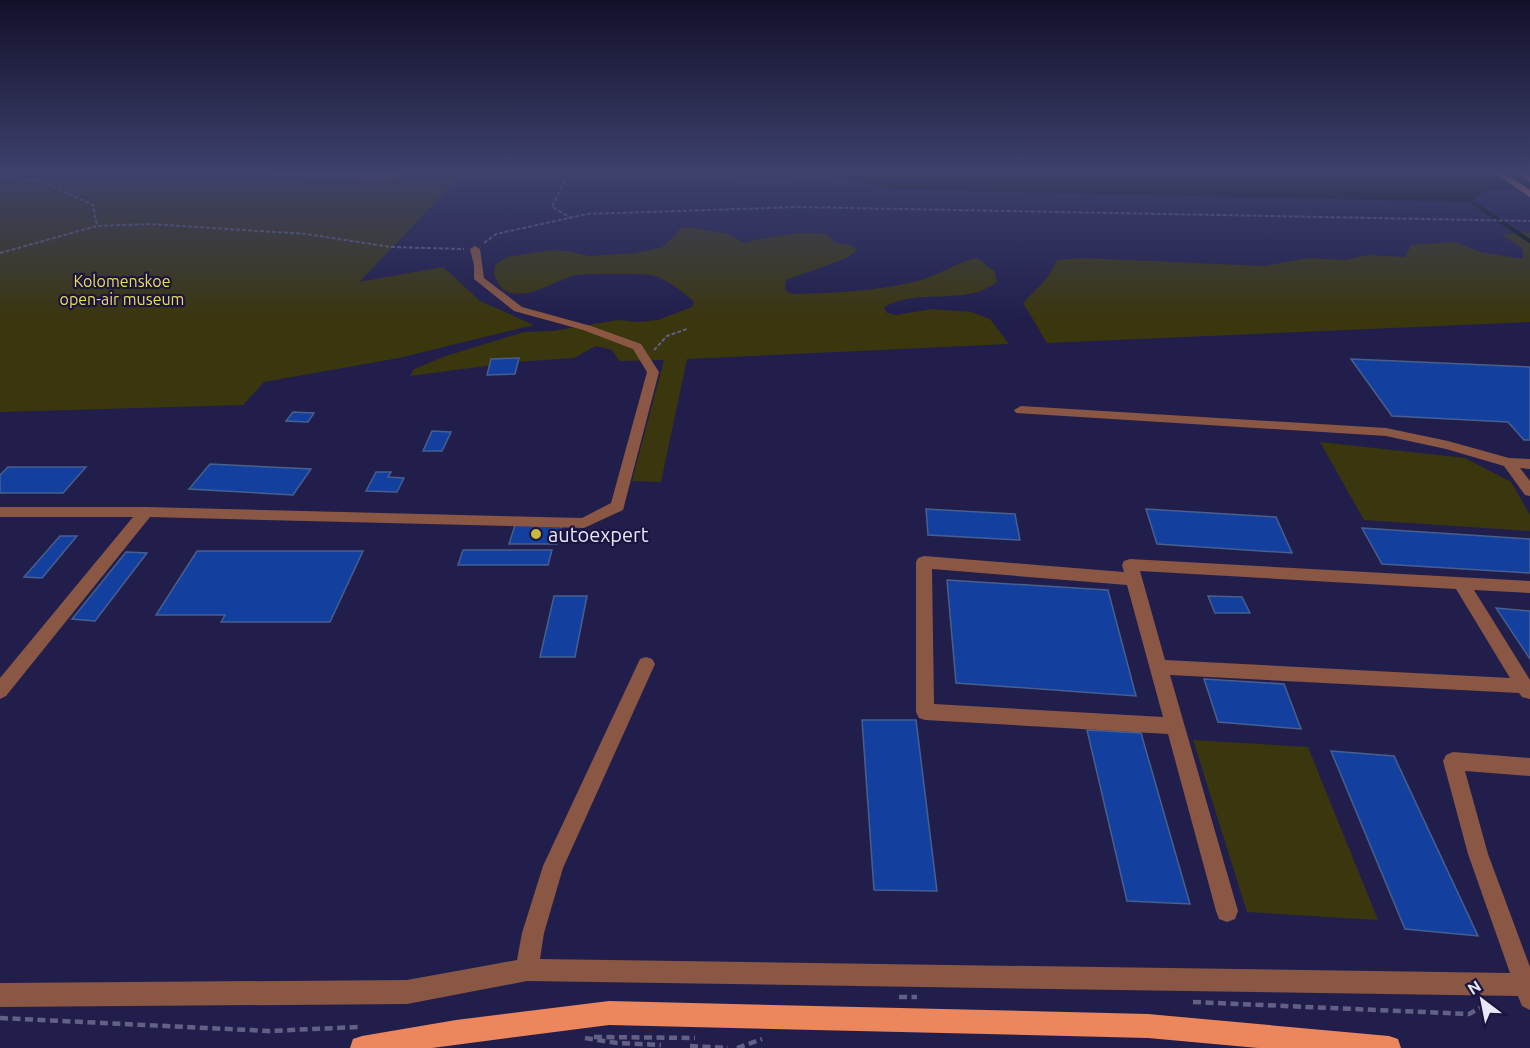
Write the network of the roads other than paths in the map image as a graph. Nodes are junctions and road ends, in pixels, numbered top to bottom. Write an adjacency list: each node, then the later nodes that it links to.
1 (475, 249): 7 (street)
2 (1021, 410): 3 (street)
3 (1509, 463): 4 (street); 5 (street)
4 (1530, 464)
5 (1530, 491)
6 (0, 512): 7 (street)
7 (146, 512): 14 (street)
8 (1134, 579): 9 (street); 12 (street); 15 (street)
9 (1461, 583): 10 (street); 13 (street)
10 (1530, 587)
11 (646, 664): 18 (street)
12 (1159, 667): 13 (street); 15 (street)
13 (1527, 690)
14 (0, 692)
15 (1175, 726): 17 (street)
16 (1530, 767): 19 (street)
17 (1227, 910)
18 (527, 970): 19 (street); 20 (street)
19 (1528, 989)
20 (0, 995)
21 (361, 1037): 22 (main road)
22 (1389, 1048)

